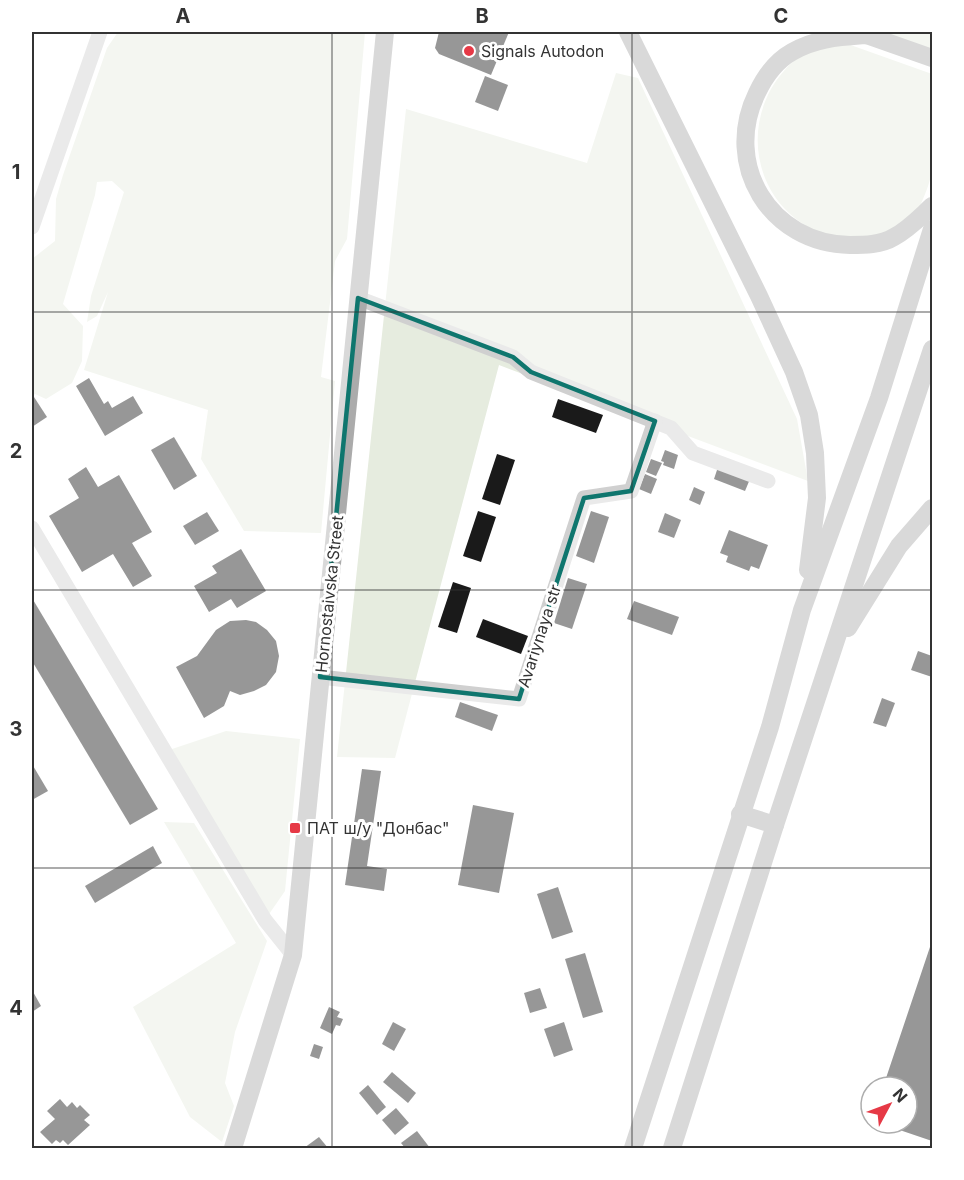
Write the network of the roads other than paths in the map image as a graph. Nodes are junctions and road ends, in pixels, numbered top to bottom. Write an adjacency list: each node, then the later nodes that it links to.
1 (100, 32): 7 (street)
2 (385, 32): 9 (main road, Hornostaivska Street)
3 (628, 32): 15 (main road)
4 (862, 33): 5 (main road); 6 (main road)
5 (933, 58)
6 (933, 206)
7 (32, 227)
8 (933, 229): 15 (main road)
9 (358, 298): 11 (street); 17 (main road, Hornostaivska Street)
10 (933, 349): 16 (main road)
11 (656, 422): 12 (street); 17 (street, Avariynaya str)
12 (768, 481)
13 (933, 507): 16 (main road)
14 (32, 528): 20 (street)
15 (802, 610): 18 (main road)
16 (830, 658): 19 (main road)
17 (320, 677): 20 (main road, Hornostaivska Street)
18 (740, 814): 19 (main road); 22 (main road)
19 (775, 825): 23 (main road)
20 (293, 955): 21 (main road, Hornostaivska Street)
21 (233, 1149)
22 (633, 1149)
23 (672, 1149)

